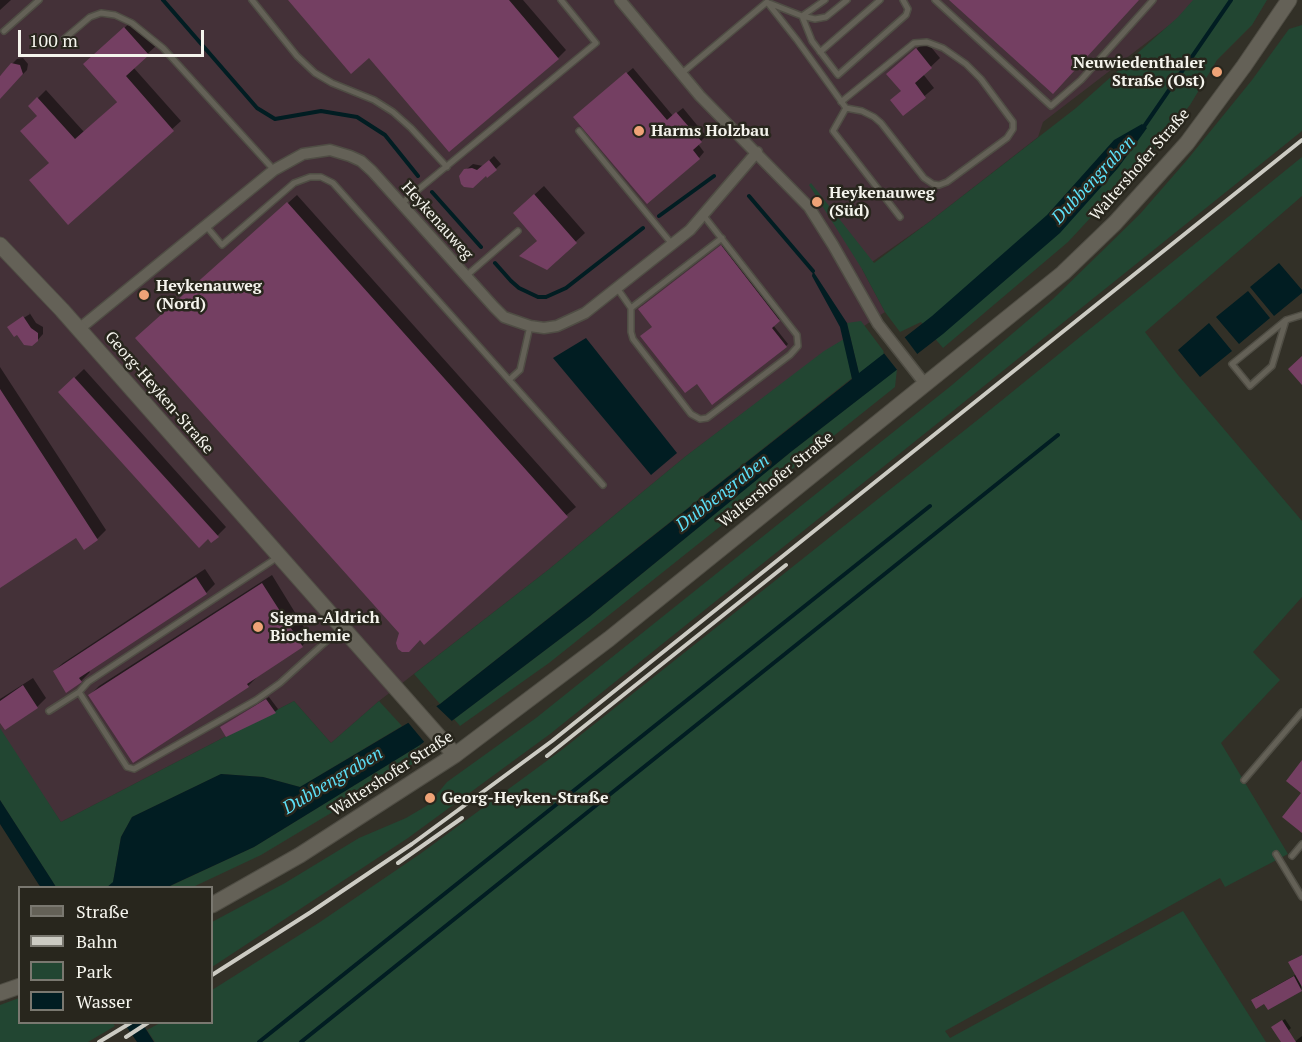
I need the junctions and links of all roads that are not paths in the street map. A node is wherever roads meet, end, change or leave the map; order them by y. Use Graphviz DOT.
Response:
graph roads {
  1 [pos="39,0"];
  2 [pos="252,0"];
  3 [pos="561,0"];
  4 [pos="620,0"];
  5 [pos="825,0"];
  6 [pos="847,0"];
  7 [pos="880,0"];
  8 [pos="903,0"];
  9 [pos="935,0"];
  10 [pos="1153,0"];
  11 [pos="1289,0"];
  12 [pos="767,1"];
  13 [pos="802,16"];
  14 [pos="4,31"];
  15 [pos="64,39"];
  16 [pos="820,52"];
  17 [pos="681,74"];
  18 [pos="842,102"];
  19 [pos="846,108"];
  20 [pos="579,131"];
  21 [pos="758,152"];
  22 [pos="447,166"];
  23 [pos="274,170"];
  24 [pos="402,204"];
  25 [pos="704,216"];
  26 [pos="900,217"];
  27 [pos="206,226"];
  28 [pos="518,231"];
  29 [pos="722,238"];
  30 [pos="672,244"];
  31 [pos="0,245"];
  32 [pos="466,276"];
  33 [pos="617,288"];
  34 [pos="632,308"];
  35 [pos="1302,315"];
  36 [pos="1286,320"];
  37 [pos="530,327"];
  38 [pos="79,329"];
  39 [pos="509,380"];
  40 [pos="925,384"];
  41 [pos="603,485"];
  42 [pos="280,556"];
  43 [pos="342,627"];
  44 [pos="78,692"];
  45 [pos="49,711"];
  46 [pos="1302,712"];
  47 [pos="455,755"];
  48 [pos="1244,780"];
  49 [pos="1302,844"];
  50 [pos="1276,854"];
  51 [pos="1292,856"];
  52 [pos="1302,897"];
  53 [pos="213,904"];
  54 [pos="18,987"];
  55 [pos="0,993"];
  1 -- 14 [label="lane"];
  2 -- 22 [label="lane"];
  3 -- 22 [label="lane"];
  4 -- 17 [label="street"];
  5 -- 13 [label="lane"];
  6 -- 13 [label="lane"];
  7 -- 16 [label="lane"];
  8 -- 16 [label="lane"];
  9 -- 10 [label="lane"];
  11 -- 40 [label="main road, Waltershofer Straße"];
  12 -- 13 [label="lane"];
  12 -- 17 [label="lane"];
  12 -- 18 [label="lane"];
  13 -- 16 [label="lane"];
  15 -- 23 [label="lane"];
  17 -- 21 [label="street"];
  18 -- 19 [label="lane"];
  18 -- 19 [label="lane"];
  19 -- 26 [label="lane"];
  20 -- 30 [label="lane"];
  21 -- 25 [label="street, Heykenauweg"];
  21 -- 40 [label="street"];
  22 -- 24 [label="lane"];
  23 -- 24 [label="street, Heykenauweg"];
  23 -- 27 [label="street, Heykenauweg"];
  24 -- 32 [label="street, Heykenauweg"];
  25 -- 29 [label="lane"];
  25 -- 30 [label="street, Heykenauweg"];
  27 -- 38 [label="street, Heykenauweg"];
  27 -- 39 [label="lane"];
  28 -- 32 [label="lane"];
  29 -- 34 [label="lane"];
  29 -- 34 [label="lane"];
  30 -- 33 [label="street, Heykenauweg"];
  31 -- 38 [label="main road, Georg-Heyken-Straße"];
  32 -- 37 [label="street, Heykenauweg"];
  33 -- 34 [label="lane"];
  33 -- 37 [label="street, Heykenauweg"];
  35 -- 36 [label="lane"];
  36 -- 36 [label="lane"];
  37 -- 39 [label="lane"];
  38 -- 42 [label="main road, Georg-Heyken-Straße"];
  39 -- 41 [label="lane"];
  40 -- 47 [label="main road, Waltershofer Straße"];
  42 -- 43 [label="main road, Georg-Heyken-Straße"];
  42 -- 44 [label="lane"];
  43 -- 44 [label="lane"];
  43 -- 47 [label="main road, Georg-Heyken-Straße"];
  44 -- 45 [label="lane"];
  46 -- 48 [label="lane"];
  47 -- 53 [label="main road, Waltershofer Straße"];
  49 -- 51 [label="lane"];
  50 -- 52 [label="lane"];
  54 -- 55 [label="main road"];
}
